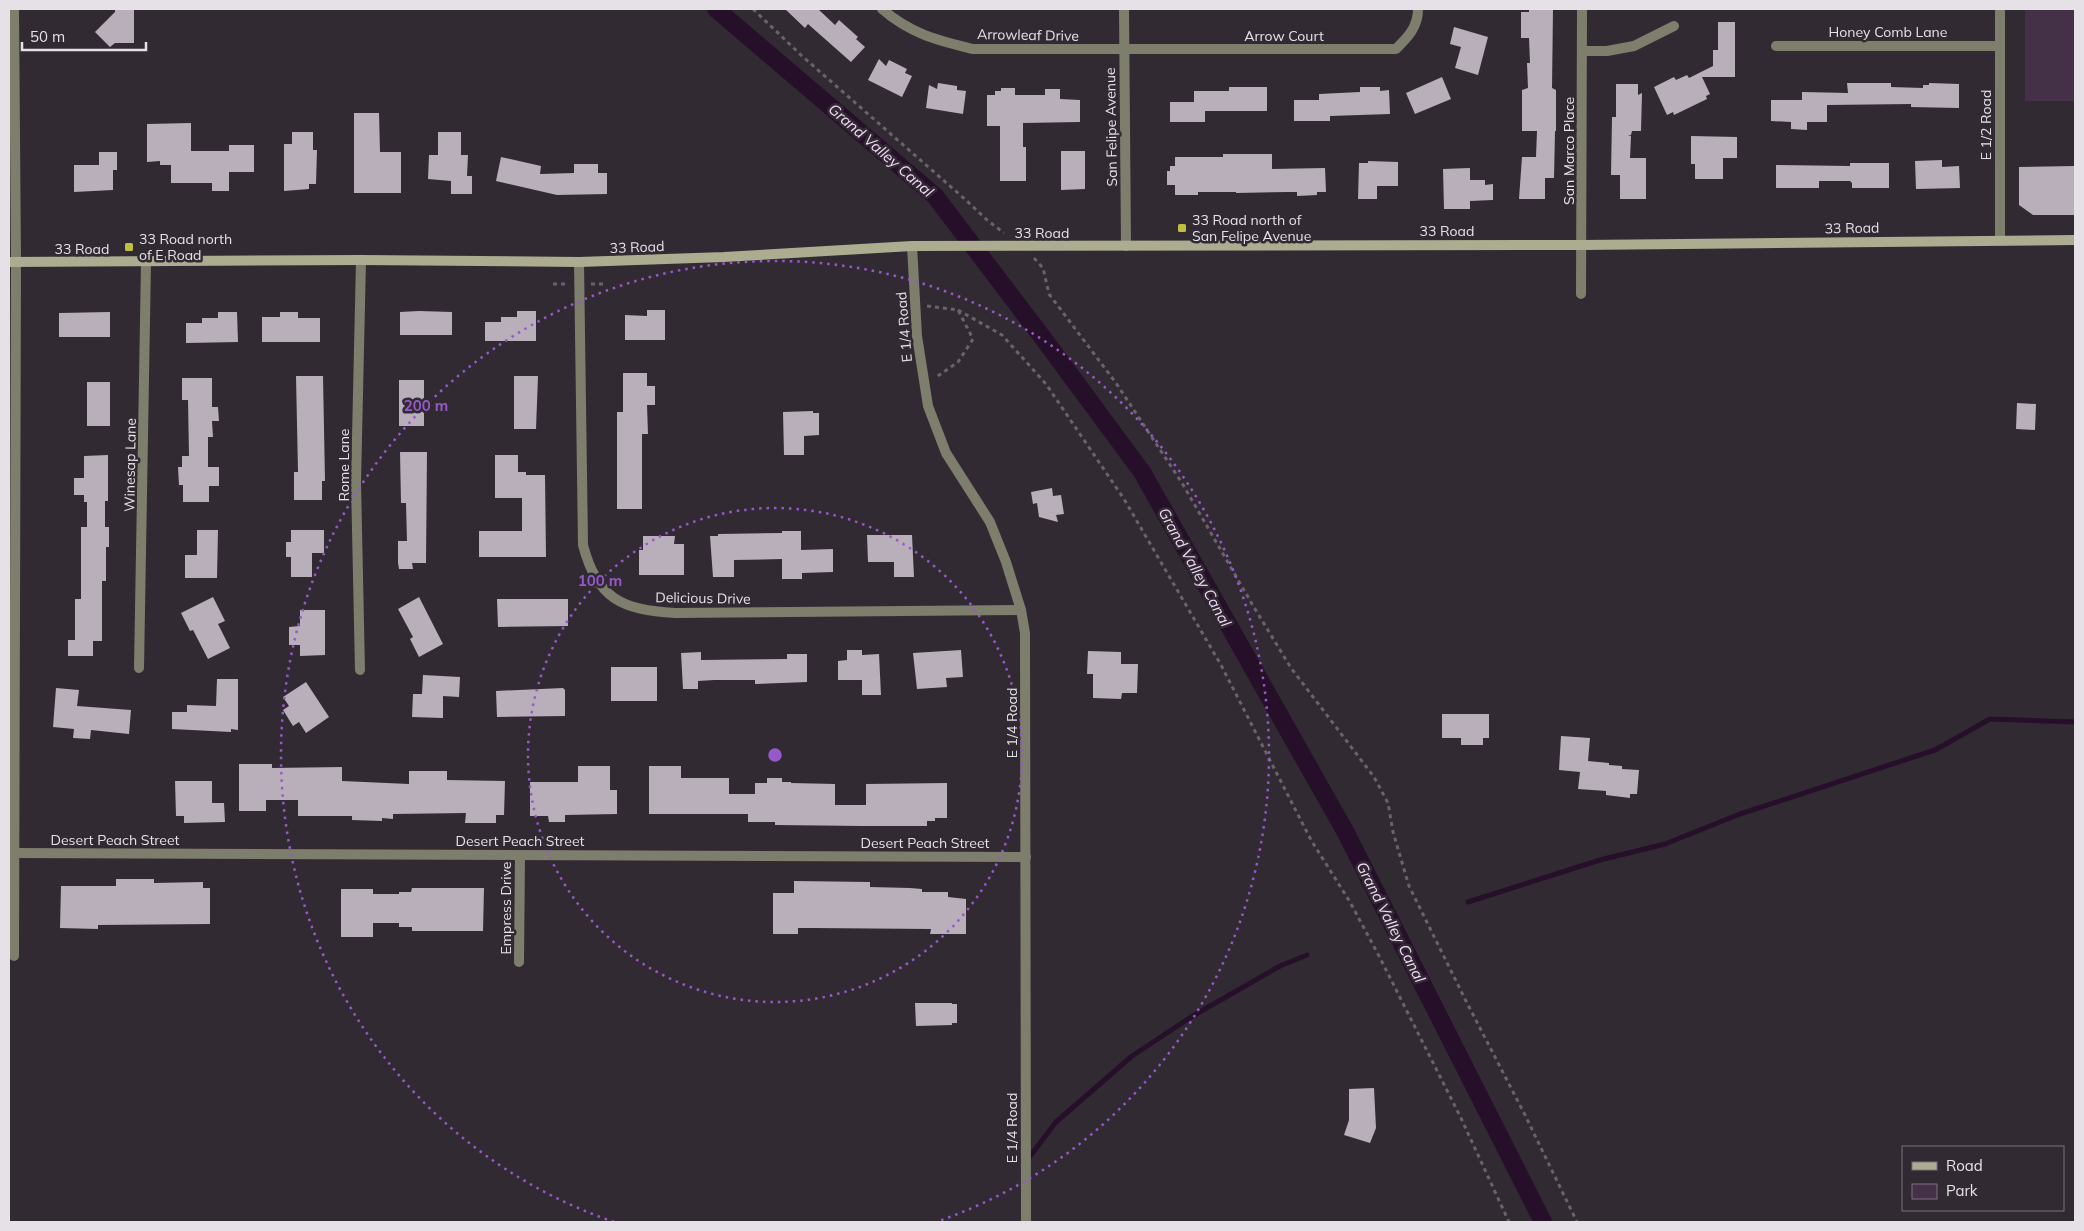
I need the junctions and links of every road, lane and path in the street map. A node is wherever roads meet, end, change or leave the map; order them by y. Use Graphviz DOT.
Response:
graph roads {
  1 [pos="14,9"];
  2 [pos="753,9"];
  3 [pos="882,9"];
  4 [pos="1124,9"];
  5 [pos="1418,9"];
  6 [pos="1582,9"];
  7 [pos="2000,9"];
  8 [pos="1674,26"];
  9 [pos="1776,46"];
  10 [pos="2000,46"];
  11 [pos="1124,49"];
  12 [pos="1583,51"];
  13 [pos="12,114"];
  14 [pos="2000,240"];
  15 [pos="2075,240"];
  16 [pos="1582,245"];
  17 [pos="912,246"];
  18 [pos="1126,246"];
  19 [pos="1023,247"];
  20 [pos="361,260"];
  21 [pos="12,262"];
  22 [pos="146,262"];
  23 [pos="579,262"];
  24 [pos="1581,294"];
  25 [pos="915,304"];
  26 [pos="958,310"];
  27 [pos="925,386"];
  28 [pos="12,606"];
  29 [pos="1021,610"];
  30 [pos="140,668"];
  31 [pos="360,670"];
  32 [pos="14,853"];
  33 [pos="520,855"];
  34 [pos="1026,857"];
  35 [pos="14,956"];
  36 [pos="519,962"];
  37 [pos="1026,1222"];
  38 [pos="1509,1222"];
  39 [pos="1577,1222"];
  1 -- 13 [label="street"];
  2 -- 19 [label="path"];
  3 -- 11 [label="street, Arrowleaf Drive"];
  4 -- 11 [label="street, San Felipe Avenue"];
  5 -- 11 [label="street, Arrow Court"];
  6 -- 12 [label="street, San Marco Place"];
  7 -- 10 [label="street, E 1/2 Road"];
  8 -- 12 [label="street"];
  9 -- 10 [label="street, Honey Comb Lane"];
  10 -- 14 [label="street, E 1/2 Road"];
  11 -- 18 [label="street, San Felipe Avenue"];
  12 -- 16 [label="street, San Marco Place"];
  13 -- 21 [label="street"];
  14 -- 15 [label="main road, 33 Road"];
  14 -- 16 [label="main road, 33 Road"];
  16 -- 18 [label="main road, 33 Road"];
  16 -- 24 [label="street, San Marco Place"];
  17 -- 19 [label="main road, 33 Road"];
  17 -- 23 [label="main road, 33 Road"];
  17 -- 25 [label="street, E 1/4 Road"];
  18 -- 19 [label="main road, 33 Road"];
  19 -- 39 [label="path"];
  20 -- 22 [label="main road, 33 Road"];
  20 -- 23 [label="main road, 33 Road"];
  20 -- 31 [label="street, Rome Lane"];
  21 -- 22 [label="main road, 33 Road"];
  21 -- 28 [label="street"];
  22 -- 30 [label="street, Winesap Lane"];
  23 -- 29 [label="street, Delicious Drive"];
  25 -- 26 [label="path"];
  25 -- 27 [label="street, E 1/4 Road"];
  26 -- 27 [label="path"];
  26 -- 38 [label="path"];
  27 -- 29 [label="street, E 1/4 Road"];
  28 -- 32 [label="street"];
  29 -- 34 [label="street, E 1/4 Road"];
  32 -- 33 [label="street, Desert Peach Street"];
  32 -- 35 [label="street"];
  33 -- 34 [label="street, Desert Peach Street"];
  33 -- 36 [label="street, Empress Drive"];
  34 -- 37 [label="street, E 1/4 Road"];
}
